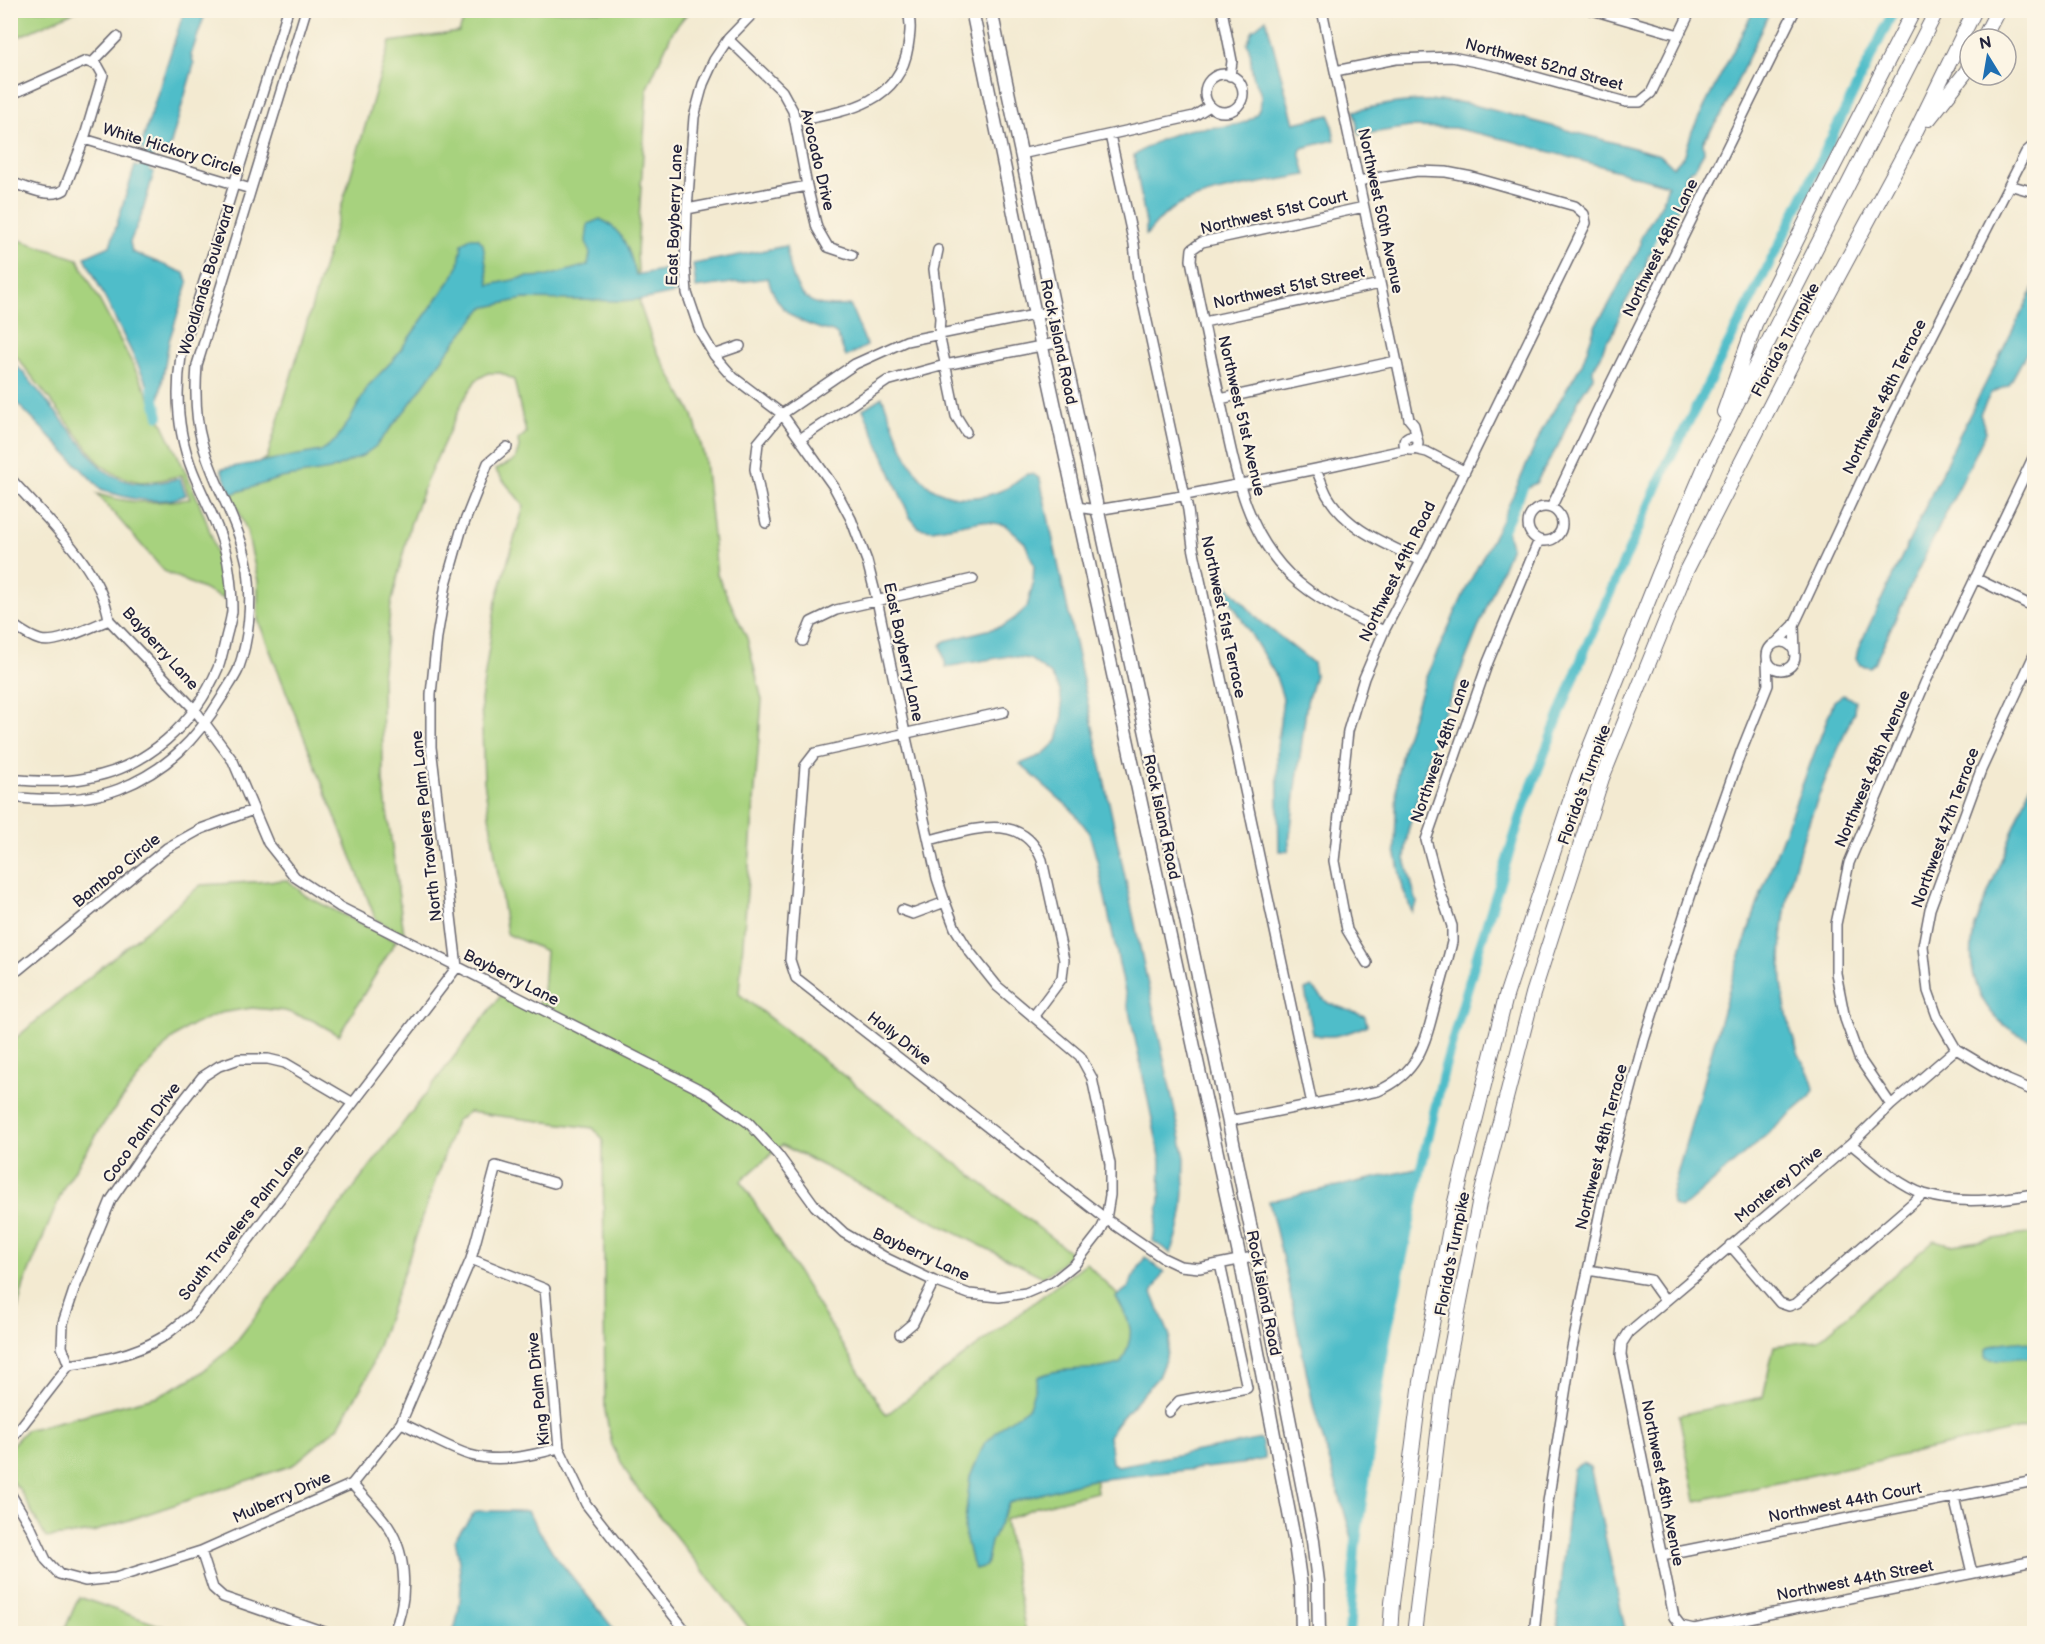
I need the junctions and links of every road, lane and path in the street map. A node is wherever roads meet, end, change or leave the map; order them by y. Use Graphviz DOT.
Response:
graph roads {
  1 [pos="288,10"];
  2 [pos="306,10"];
  3 [pos="756,10"];
  4 [pos="907,10"];
  5 [pos="972,10"];
  6 [pos="991,10"];
  7 [pos="1222,10"];
  8 [pos="1322,10"];
  9 [pos="1592,10"];
  10 [pos="1691,10"];
  11 [pos="1795,10"];
  12 [pos="1914,10"];
  13 [pos="1937,10"];
  14 [pos="1975,10"];
  15 [pos="1998,10"];
  16 [pos="1989,27"];
  17 [pos="1679,34"];
  18 [pos="117,37"];
  19 [pos="728,39"];
  20 [pos="92,63"];
  21 [pos="1335,71"];
  22 [pos="1230,76"];
  23 [pos="1958,82"];
  24 [pos="10,95"];
  25 [pos="1210,106"];
  26 [pos="795,121"];
  27 [pos="1110,135"];
  28 [pos="84,139"];
  29 [pos="1912,139"];
  30 [pos="2034,145"];
  31 [pos="1021,154"];
  32 [pos="1358,181"];
  33 [pos="10,182"];
  34 [pos="233,185"];
  35 [pos="2009,185"];
  36 [pos="807,186"];
  37 [pos="251,189"];
  38 [pos="2034,192"];
  39 [pos="1364,207"];
  40 [pos="687,209"];
  41 [pos="1584,214"];
  42 [pos="1192,249"];
  43 [pos="938,250"];
  44 [pos="852,255"];
  45 [pos="1380,284"];
  46 [pos="1054,311"];
  47 [pos="1035,315"];
  48 [pos="1204,322"];
  49 [pos="939,334"];
  50 [pos="1061,342"];
  51 [pos="740,346"];
  52 [pos="1042,346"];
  53 [pos="714,355"];
  54 [pos="1396,361"];
  55 [pos="945,365"];
  56 [pos="1220,399"];
  57 [pos="782,414"];
  58 [pos="966,432"];
  59 [pos="800,439"];
  60 [pos="1411,443"];
  61 [pos="507,447"];
  62 [pos="2034,456"];
  63 [pos="1707,462"];
  64 [pos="1316,470"];
  65 [pos="1464,471"];
  66 [pos="10,478"];
  67 [pos="1239,485"];
  68 [pos="1184,495"];
  69 [pos="1553,504"];
  70 [pos="1077,507"];
  71 [pos="1097,510"];
  72 [pos="766,523"];
  73 [pos="1539,540"];
  74 [pos="1421,561"];
  75 [pos="1975,578"];
  76 [pos="973,579"];
  77 [pos="877,600"];
  78 [pos="2034,607"];
  79 [pos="109,620"];
  80 [pos="10,623"];
  81 [pos="1794,625"];
  82 [pos="1384,631"];
  83 [pos="803,641"];
  84 [pos="1776,643"];
  85 [pos="1795,653"];
  86 [pos="2034,655"];
  87 [pos="1767,662"];
  88 [pos="1787,669"];
  89 [pos="1768,685"];
  90 [pos="195,710"];
  91 [pos="1004,712"];
  92 [pos="206,724"];
  93 [pos="904,733"];
  94 [pos="10,779"];
  95 [pos="10,797"];
  96 [pos="253,810"];
  97 [pos="929,840"];
  98 [pos="945,902"];
  99 [pos="902,910"];
  100 [pos="1367,963"];
  101 [pos="457,967"];
  102 [pos="10,973"];
  103 [pos="1033,1017"];
  104 [pos="1956,1048"];
  105 [pos="2034,1091"];
  106 [pos="353,1103"];
  107 [pos="1312,1104"];
  108 [pos="1891,1105"];
  109 [pos="1229,1121"];
  110 [pos="1851,1144"];
  111 [pos="554,1183"];
  112 [pos="1923,1194"];
  113 [pos="2034,1194"];
  114 [pos="1107,1219"];
  115 [pos="1731,1245"];
  116 [pos="1258,1256"];
  117 [pos="471,1259"];
  118 [pos="1240,1259"];
  119 [pos="1220,1264"];
  120 [pos="1588,1270"];
  121 [pos="934,1281"];
  122 [pos="1665,1301"];
  123 [pos="900,1334"];
  124 [pos="1622,1343"];
  125 [pos="69,1365"];
  126 [pos="1169,1412"];
  127 [pos="401,1423"];
  128 [pos="10,1441"];
  129 [pos="558,1448"];
  130 [pos="2034,1481"];
  131 [pos="352,1484"];
  132 [pos="10,1493"];
  133 [pos="1954,1497"];
  134 [pos="201,1551"];
  135 [pos="1662,1555"];
  136 [pos="2034,1561"];
  137 [pos="1972,1573"];
  138 [pos="1319,1602"];
  139 [pos="1302,1603"];
  140 [pos="1681,1626"];
  141 [pos="330,1634"];
  142 [pos="393,1634"];
  143 [pos="688,1634"];
  144 [pos="1302,1634"];
  145 [pos="1319,1634"];
  146 [pos="1390,1634"];
  147 [pos="1414,1634"];
  148 [pos="1534,1634"];
  1 -- 34 [label="street, Woodlands Boulevard"];
  2 -- 37 [label="street, Woodlands Boulevard"];
  3 -- 19 [label="street, East Bayberry Lane"];
  4 -- 26 [label="street"];
  5 -- 47 [label="main road, Rock Island Road"];
  6 -- 31 [label="main road, Rock Island Road"];
  7 -- 22 [label="street"];
  8 -- 21 [label="street, Northwest 50th Avenue"];
  9 -- 17 [label="street"];
  10 -- 17 [label="street"];
  11 -- 69 [label="street, Northwest 48th Lane"];
  12 -- 63 [label="highway"];
  13 -- 63 [label="highway, Florida's Turnpike"];
  14 -- 29 [label="highway, Florida's Turnpike"];
  15 -- 16 [label="highway"];
  17 -- 21 [label="street, Northwest 52nd Street"];
  18 -- 20 [label="street"];
  19 -- 26 [label="street, Avocado Drive"];
  19 -- 40 [label="street, East Bayberry Lane"];
  20 -- 24 [label="street"];
  20 -- 28 [label="street, White Hickory Circle"];
  21 -- 32 [label="street, Northwest 50th Avenue"];
  22 -- 25 [label="street"];
  22 -- 25 [label="street"];
  23 -- 29 [label="highway"];
  25 -- 27 [label="street"];
  26 -- 36 [label="street, Avocado Drive"];
  27 -- 31 [label="street"];
  27 -- 68 [label="street, Northwest 51st Terrace"];
  28 -- 33 [label="street, White Hickory Circle"];
  28 -- 34 [label="street, White Hickory Circle"];
  29 -- 147 [label="highway, Florida's Turnpike"];
  30 -- 35 [label="street, Northwest 48th Terrace"];
  31 -- 46 [label="main road, Rock Island Road"];
  32 -- 39 [label="street, Northwest 50th Avenue"];
  32 -- 41 [label="street, Northwest 51st Court"];
  34 -- 37 [label="street, White Hickory Circle"];
  34 -- 90 [label="street, Woodlands Boulevard"];
  35 -- 38 [label="street"];
  35 -- 81 [label="street, Northwest 48th Terrace"];
  36 -- 40 [label="street"];
  36 -- 44 [label="street, Avocado Drive"];
  37 -- 92 [label="street, Woodlands Boulevard"];
  39 -- 42 [label="street, Northwest 51st Court"];
  39 -- 45 [label="street, Northwest 50th Avenue"];
  40 -- 53 [label="street, East Bayberry Lane"];
  41 -- 65 [label="street, Northwest 49th Road"];
  42 -- 48 [label="street, Northwest 51st Avenue"];
  43 -- 49 [label="street"];
  45 -- 48 [label="street, Northwest 51st Street"];
  45 -- 54 [label="street, Northwest 50th Avenue"];
  46 -- 47 [label="street"];
  46 -- 50 [label="main road, Rock Island Road"];
  47 -- 49 [label="street"];
  47 -- 52 [label="main road, Rock Island Road"];
  48 -- 56 [label="street, Northwest 51st Avenue"];
  49 -- 55 [label="street"];
  49 -- 57 [label="street"];
  50 -- 52 [label="street"];
  50 -- 71 [label="main road, Rock Island Road"];
  51 -- 53 [label="street"];
  52 -- 55 [label="street"];
  52 -- 70 [label="main road, Rock Island Road"];
  53 -- 57 [label="street, East Bayberry Lane"];
  54 -- 56 [label="street"];
  54 -- 60 [label="street, Northwest 50th Avenue"];
  55 -- 58 [label="street"];
  55 -- 59 [label="street"];
  56 -- 67 [label="street, Northwest 51st Avenue"];
  57 -- 59 [label="street, East Bayberry Lane"];
  57 -- 72 [label="street"];
  59 -- 77 [label="street, East Bayberry Lane"];
  60 -- 64 [label="street"];
  60 -- 65 [label="street"];
  61 -- 101 [label="street, North Travelers Palm Lane"];
  62 -- 75 [label="street, Northwest 48th Avenue"];
  63 -- 146 [label="highway, Florida's Turnpike"];
  64 -- 67 [label="street"];
  64 -- 74 [label="street"];
  65 -- 74 [label="street, Northwest 49th Road"];
  66 -- 79 [label="street, Bayberry Lane"];
  67 -- 68 [label="street"];
  67 -- 82 [label="street, Northwest 51st Avenue"];
  68 -- 71 [label="street"];
  68 -- 107 [label="street, Northwest 51st Terrace"];
  69 -- 73 [label="street"];
  69 -- 73 [label="street"];
  70 -- 71 [label="street"];
  70 -- 118 [label="main road, Rock Island Road"];
  71 -- 109 [label="main road, Rock Island Road"];
  73 -- 107 [label="street, Northwest 48th Lane"];
  74 -- 82 [label="street, Northwest 49th Road"];
  75 -- 78 [label="street"];
  75 -- 108 [label="street, Northwest 48th Avenue"];
  76 -- 77 [label="street"];
  77 -- 83 [label="street"];
  77 -- 93 [label="street, East Bayberry Lane"];
  79 -- 80 [label="street"];
  79 -- 90 [label="street, Bayberry Lane"];
  81 -- 84 [label="street, Northwest 48th Terrace"];
  81 -- 85 [label="street, Northwest 48th Terrace"];
  82 -- 100 [label="street, Northwest 49th Road"];
  84 -- 85 [label="street"];
  84 -- 87 [label="street, Northwest 48th Terrace"];
  85 -- 88 [label="street, Northwest 48th Terrace"];
  86 -- 104 [label="street, Northwest 47th Terrace"];
  87 -- 88 [label="street"];
  87 -- 89 [label="street, Northwest 48th Terrace"];
  88 -- 89 [label="street, Northwest 48th Terrace"];
  89 -- 120 [label="street, Northwest 48th Terrace"];
  90 -- 92 [label="street, Bayberry Lane"];
  90 -- 94 [label="street, Woodlands Boulevard"];
  91 -- 93 [label="street, Holly Drive"];
  92 -- 95 [label="street, Woodlands Boulevard"];
  92 -- 96 [label="street, Bayberry Lane"];
  93 -- 97 [label="street, East Bayberry Lane"];
  93 -- 114 [label="street, Holly Drive"];
  96 -- 101 [label="street, Bayberry Lane"];
  96 -- 102 [label="street, Bamboo Circle"];
  97 -- 98 [label="street, East Bayberry Lane"];
  97 -- 103 [label="street"];
  98 -- 99 [label="street"];
  98 -- 103 [label="street, East Bayberry Lane"];
  101 -- 106 [label="street, South Travelers Palm Lane"];
  101 -- 121 [label="street, Bayberry Lane"];
  103 -- 114 [label="street, East Bayberry Lane"];
  104 -- 105 [label="street"];
  104 -- 108 [label="street, Monterey Drive"];
  106 -- 125 [label="street, South Travelers Palm Lane"];
  106 -- 125 [label="street, Coco Palm Drive"];
  107 -- 109 [label="street, Northwest 48th Lane"];
  108 -- 110 [label="street, Monterey Drive"];
  109 -- 116 [label="main road, Rock Island Road"];
  110 -- 112 [label="street"];
  110 -- 115 [label="street, Monterey Drive"];
  111 -- 117 [label="street, Mulberry Drive"];
  112 -- 113 [label="street"];
  112 -- 115 [label="street"];
  114 -- 119 [label="street, Holly Drive"];
  114 -- 121 [label="street, Bayberry Lane"];
  115 -- 122 [label="street, Monterey Drive"];
  116 -- 118 [label="street, Holly Drive"];
  116 -- 138 [label="main road, Rock Island Road"];
  117 -- 127 [label="street, Mulberry Drive"];
  117 -- 129 [label="street, King Palm Drive"];
  118 -- 119 [label="street, Holly Drive"];
  118 -- 139 [label="main road, Rock Island Road"];
  119 -- 126 [label="street"];
  120 -- 122 [label="street"];
  120 -- 148 [label="street, Northwest 48th Terrace"];
  121 -- 123 [label="street"];
  122 -- 124 [label="street, Monterey Drive"];
  124 -- 135 [label="street, Northwest 48th Avenue"];
  125 -- 128 [label="street"];
  127 -- 129 [label="street"];
  127 -- 131 [label="street, Mulberry Drive"];
  129 -- 143 [label="street, King Palm Drive"];
  130 -- 133 [label="street, Northwest 44th Court"];
  131 -- 134 [label="street, Mulberry Drive"];
  131 -- 142 [label="street"];
  132 -- 134 [label="street, Mulberry Drive"];
  133 -- 135 [label="street, Northwest 44th Court"];
  133 -- 137 [label="street"];
  134 -- 141 [label="street"];
  135 -- 140 [label="street, Northwest 48th Avenue"];
  136 -- 137 [label="street, Northwest 44th Street"];
  137 -- 140 [label="street, Northwest 44th Street"];
  138 -- 139 [label="main road"];
  138 -- 145 [label="main road, Rock Island Road"];
  139 -- 144 [label="main road, Rock Island Road"];
}
